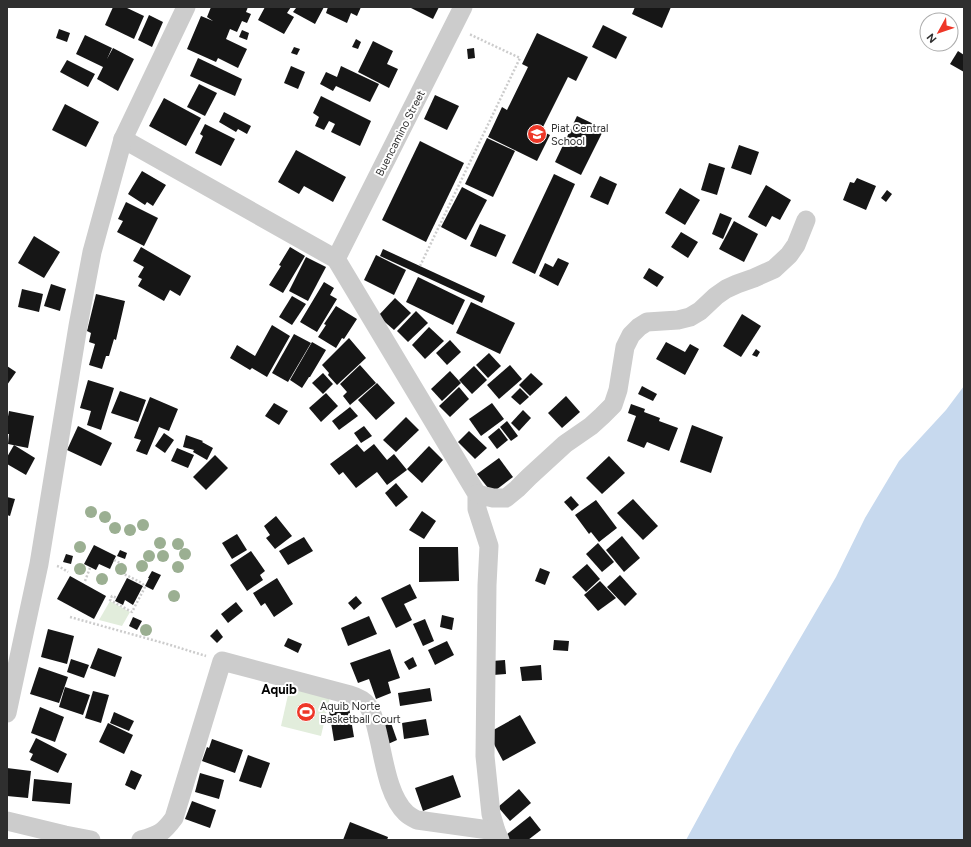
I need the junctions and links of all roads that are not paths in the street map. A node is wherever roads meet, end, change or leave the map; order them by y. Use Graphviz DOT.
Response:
graph roads {
  1 [pos="186,7"];
  2 [pos="463,7"];
  3 [pos="123,139"];
  4 [pos="806,220"];
  5 [pos="336,260"];
  6 [pos="477,494"];
  7 [pos="7,713"];
  8 [pos="7,821"];
  9 [pos="498,835"];
  10 [pos="91,840"];
  11 [pos="141,840"];
  1 -- 3 [label="street"];
  2 -- 5 [label="street, Buencamino Street"];
  3 -- 5 [label="street"];
  3 -- 7 [label="street"];
  4 -- 6 [label="street"];
  5 -- 6 [label="street"];
  6 -- 9 [label="street"];
  8 -- 10 [label="street"];
  9 -- 11 [label="street"];
}
